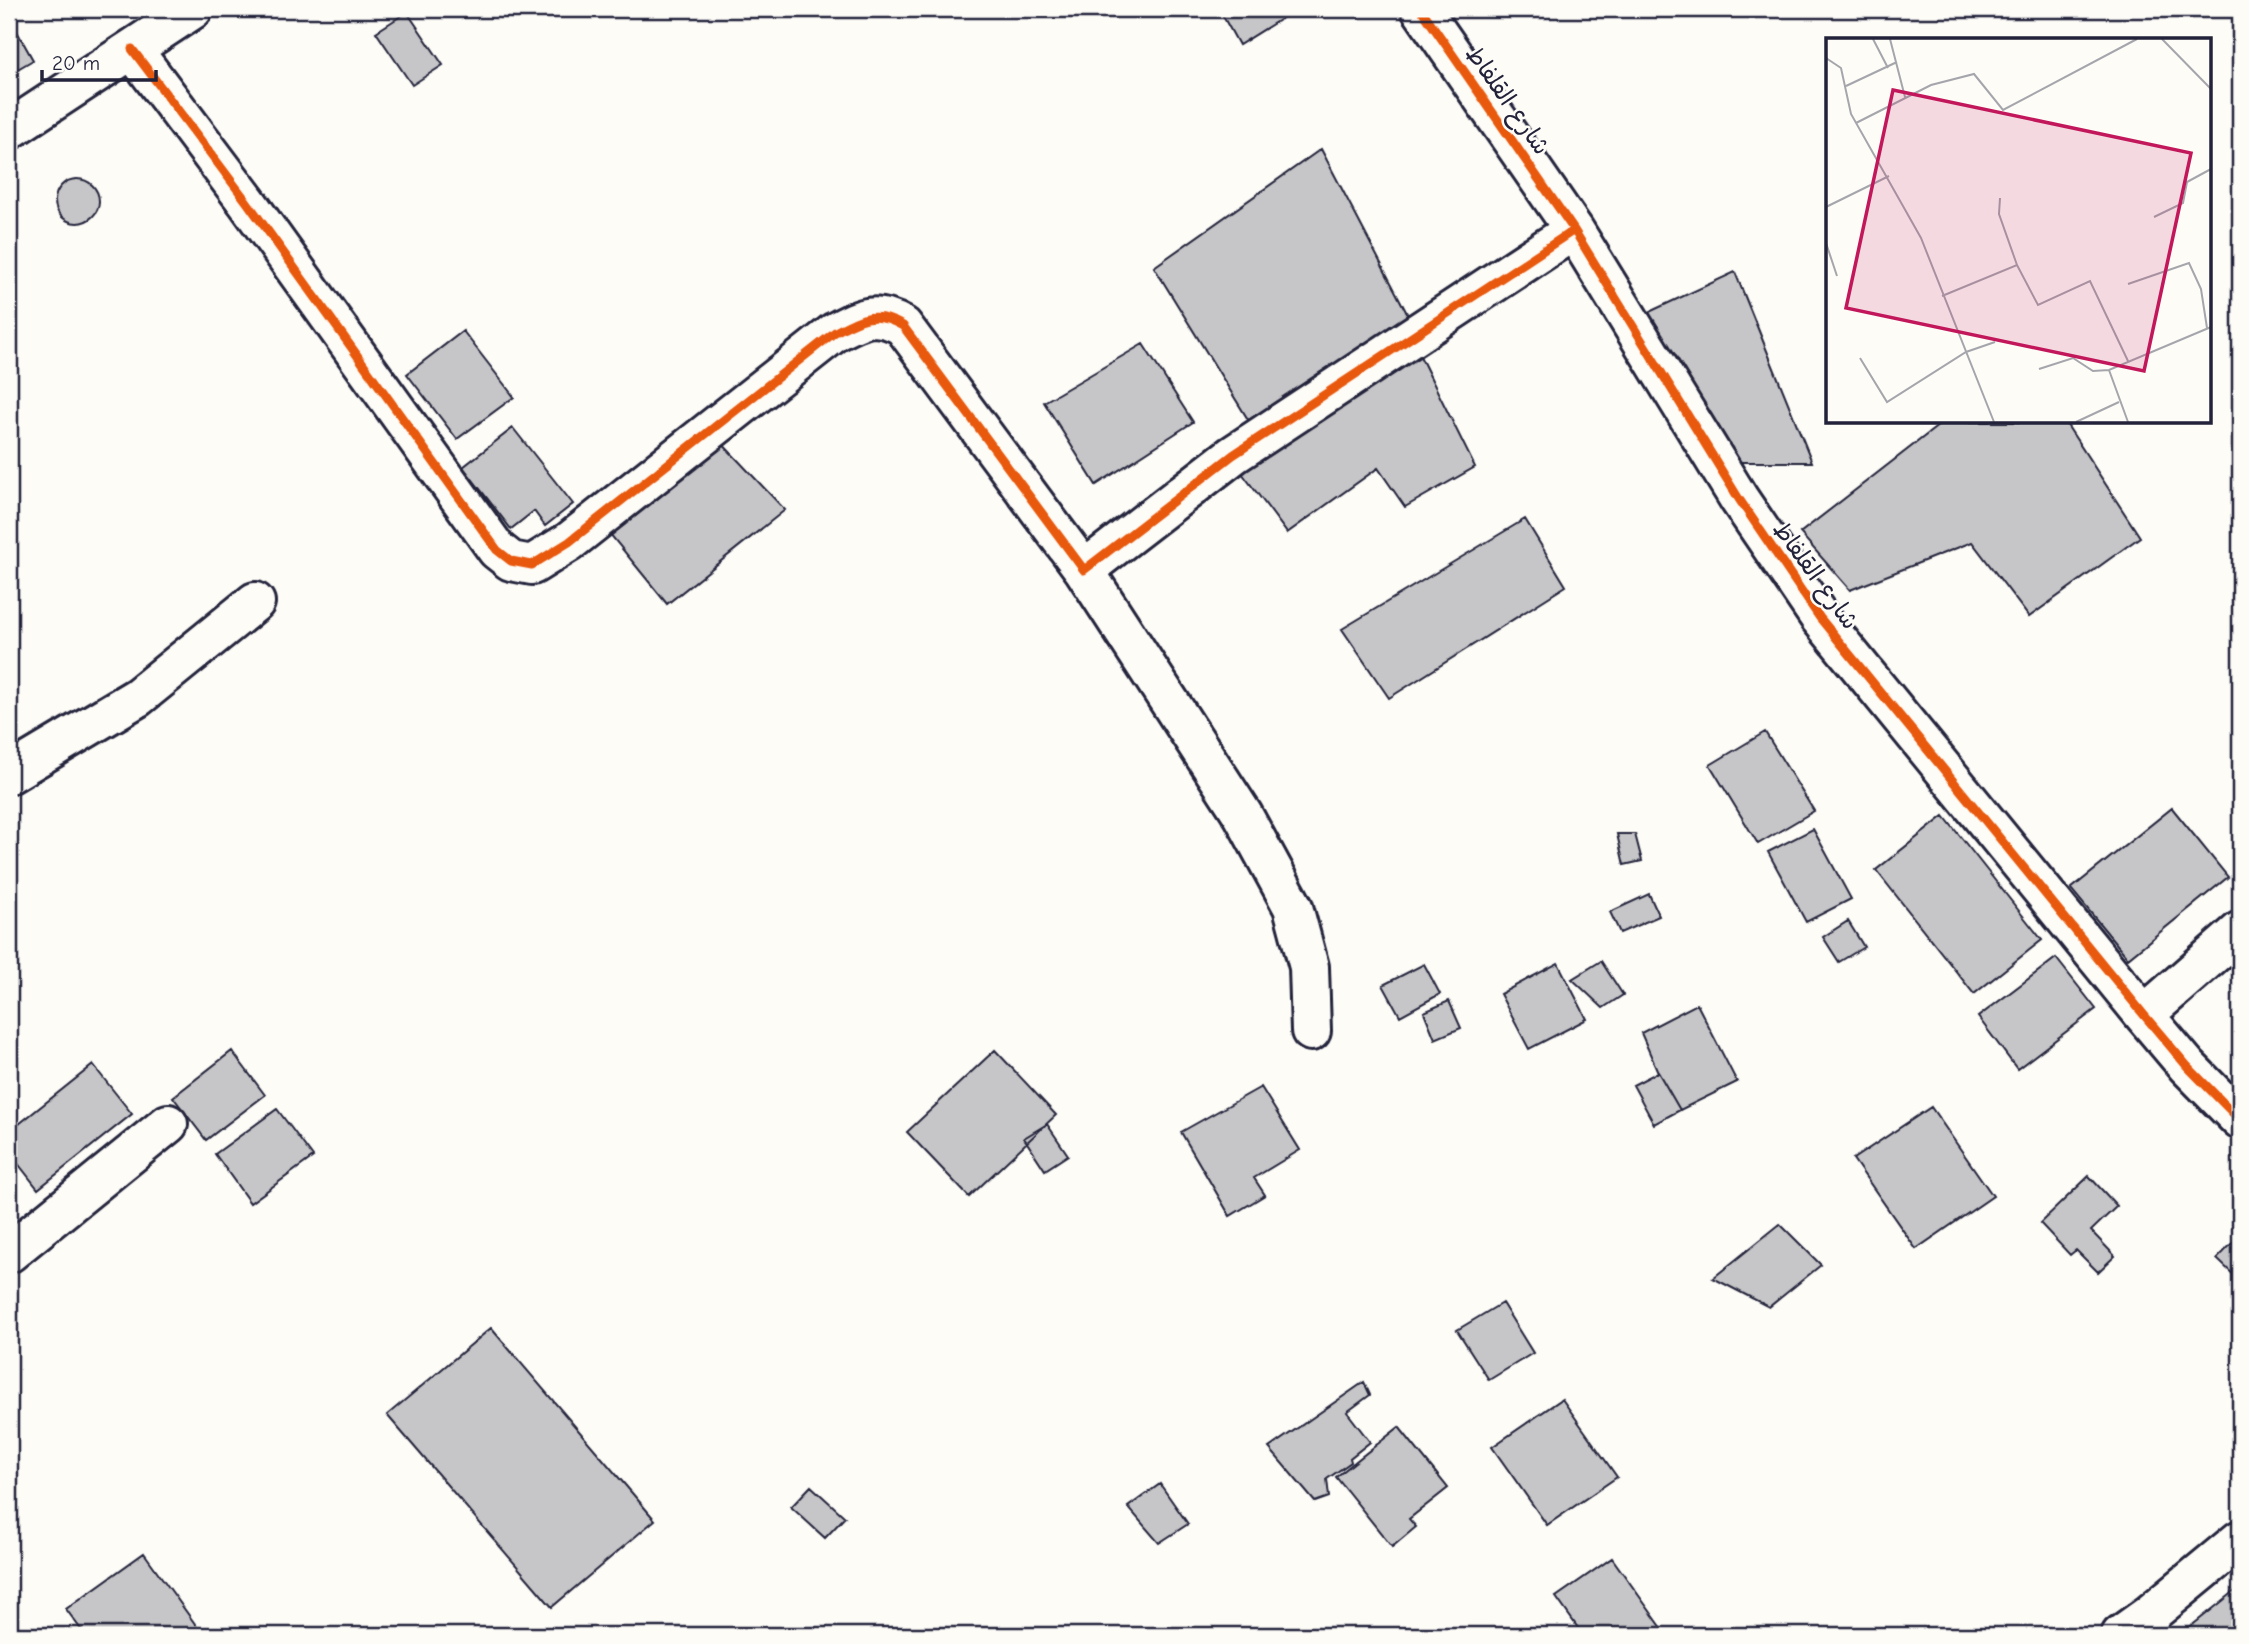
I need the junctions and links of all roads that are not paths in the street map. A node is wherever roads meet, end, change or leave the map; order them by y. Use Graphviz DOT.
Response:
graph roads {
  1 [pos="193,9"];
  2 [pos="1421,9"];
  3 [pos="132,49"];
  4 [pos="9,130"];
  5 [pos="1574,230"];
  6 [pos="1084,570"];
  7 [pos="255,602"];
  8 [pos="9,774"];
  9 [pos="2240,931"];
  10 [pos="2144,1015"];
  11 [pos="1311,1031"];
  12 [pos="2240,1120"];
  13 [pos="168,1124"];
  14 [pos="9,1252"];
  15 [pos="2240,1540"];
  16 [pos="2142,1629"];
  1 -- 3 [label="street"];
  2 -- 5 [label="street, شارع القلفاط"];
  3 -- 4 [label="street"];
  3 -- 6 [label="street"];
  5 -- 6 [label="street"];
  5 -- 10 [label="street, شارع القلفاط"];
  6 -- 11 [label="street"];
  7 -- 8 [label="street"];
  9 -- 10 [label="street"];
  10 -- 12 [label="street, شارع القلفاط"];
  13 -- 14 [label="street"];
  15 -- 16 [label="street"];
}
